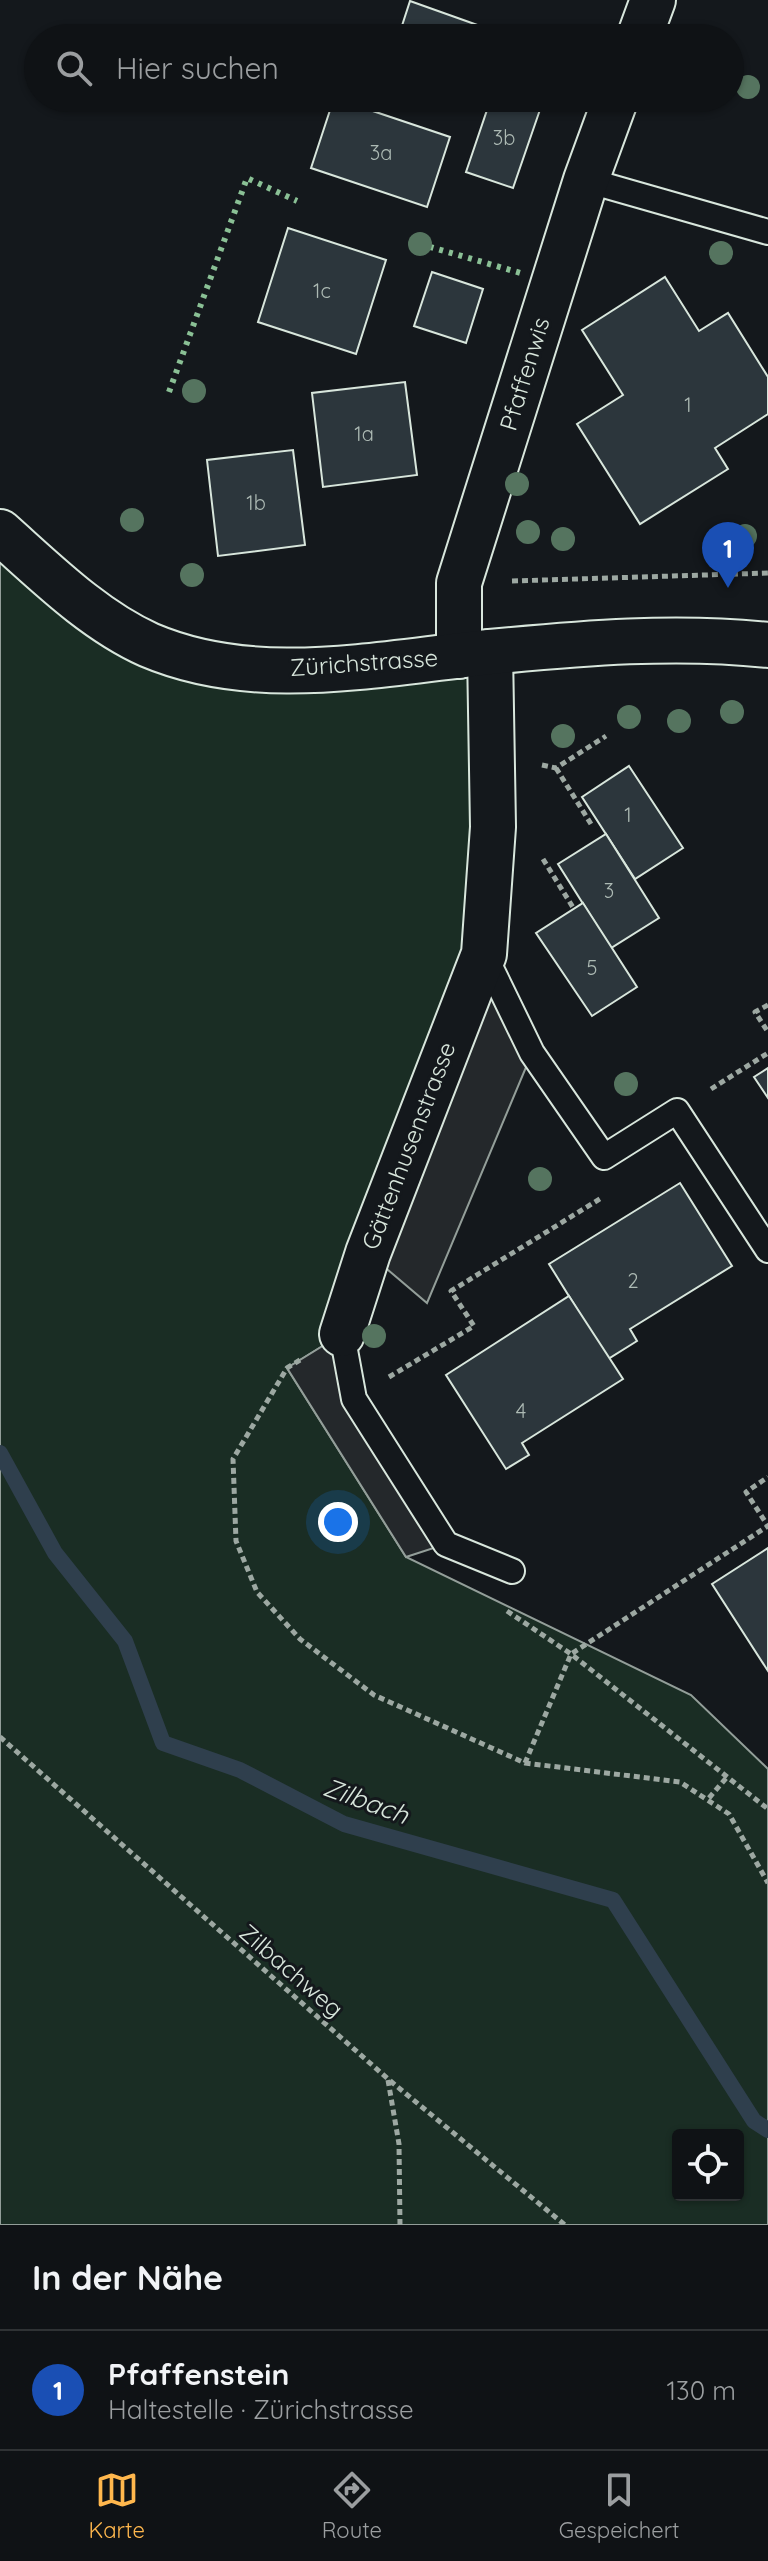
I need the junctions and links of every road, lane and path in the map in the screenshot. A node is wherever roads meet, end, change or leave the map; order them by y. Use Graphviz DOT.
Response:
graph roads {
  1 [pos="653,0"];
  2 [pos="644,24"];
  3 [pos="611,112"];
  4 [pos="586,180"];
  5 [pos="768,232"];
  6 [pos="0,532"];
  7 [pos="768,573"];
  8 [pos="459,583"];
  9 [pos="768,645"];
  10 [pos="474,654"];
  11 [pos="606,736"];
  12 [pos="491,751"];
  13 [pos="556,768"];
  14 [pos="591,824"];
  15 [pos="484,954"];
  16 [pos="768,1005"];
  17 [pos="768,1032"];
  18 [pos="768,1053"];
  19 [pos="677,1111"];
  20 [pos="604,1157"];
  21 [pos="768,1250"];
  22 [pos="342,1334"];
  23 [pos="354,1399"];
  24 [pos="768,1477"];
  25 [pos="512,1571"];
  26 [pos="497,1604"];
  27 [pos="571,1654"];
  28 [pos="0,1737"];
  29 [pos="525,1763"];
  30 [pos="727,1777"];
  31 [pos="709,1798"];
  32 [pos="768,1809"];
  33 [pos="768,1883"];
  34 [pos="388,2079"];
  35 [pos="400,2225"];
  36 [pos="565,2225"];
  1 -- 2 [label="street"];
  3 -- 4 [label="street, Pfaffenwis"];
  4 -- 5 [label="lane"];
  4 -- 8 [label="street, Pfaffenwis"];
  6 -- 10 [label="street, Zürichstrasse"];
  7 -- 8 [label="path"];
  8 -- 10 [label="street, Pfaffenwis"];
  9 -- 10 [label="street, Zürichstrasse"];
  10 -- 12 [label="street, Gättenhusenstrasse"];
  11 -- 13 [label="path"];
  12 -- 13 [label="path"];
  12 -- 15 [label="street, Gättenhusenstrasse"];
  13 -- 14 [label="path"];
  15 -- 20 [label="lane"];
  15 -- 22 [label="street, Gättenhusenstrasse"];
  16 -- 17 [label="path"];
  18 -- 19 [label="path"];
  19 -- 20 [label="lane"];
  19 -- 21 [label="lane"];
  20 -- 23 [label="path"];
  22 -- 23 [label="lane, Gättenhusenstrasse"];
  22 -- 29 [label="path"];
  23 -- 25 [label="lane, Gättenhusenstrasse"];
  24 -- 27 [label="path"];
  26 -- 27 [label="path"];
  27 -- 29 [label="path"];
  27 -- 30 [label="path"];
  28 -- 34 [label="path, Zilbachweg"];
  29 -- 31 [label="path"];
  30 -- 31 [label="path"];
  30 -- 32 [label="path"];
  31 -- 33 [label="path"];
  34 -- 35 [label="path"];
  34 -- 36 [label="path, Zilbachweg"];
}
